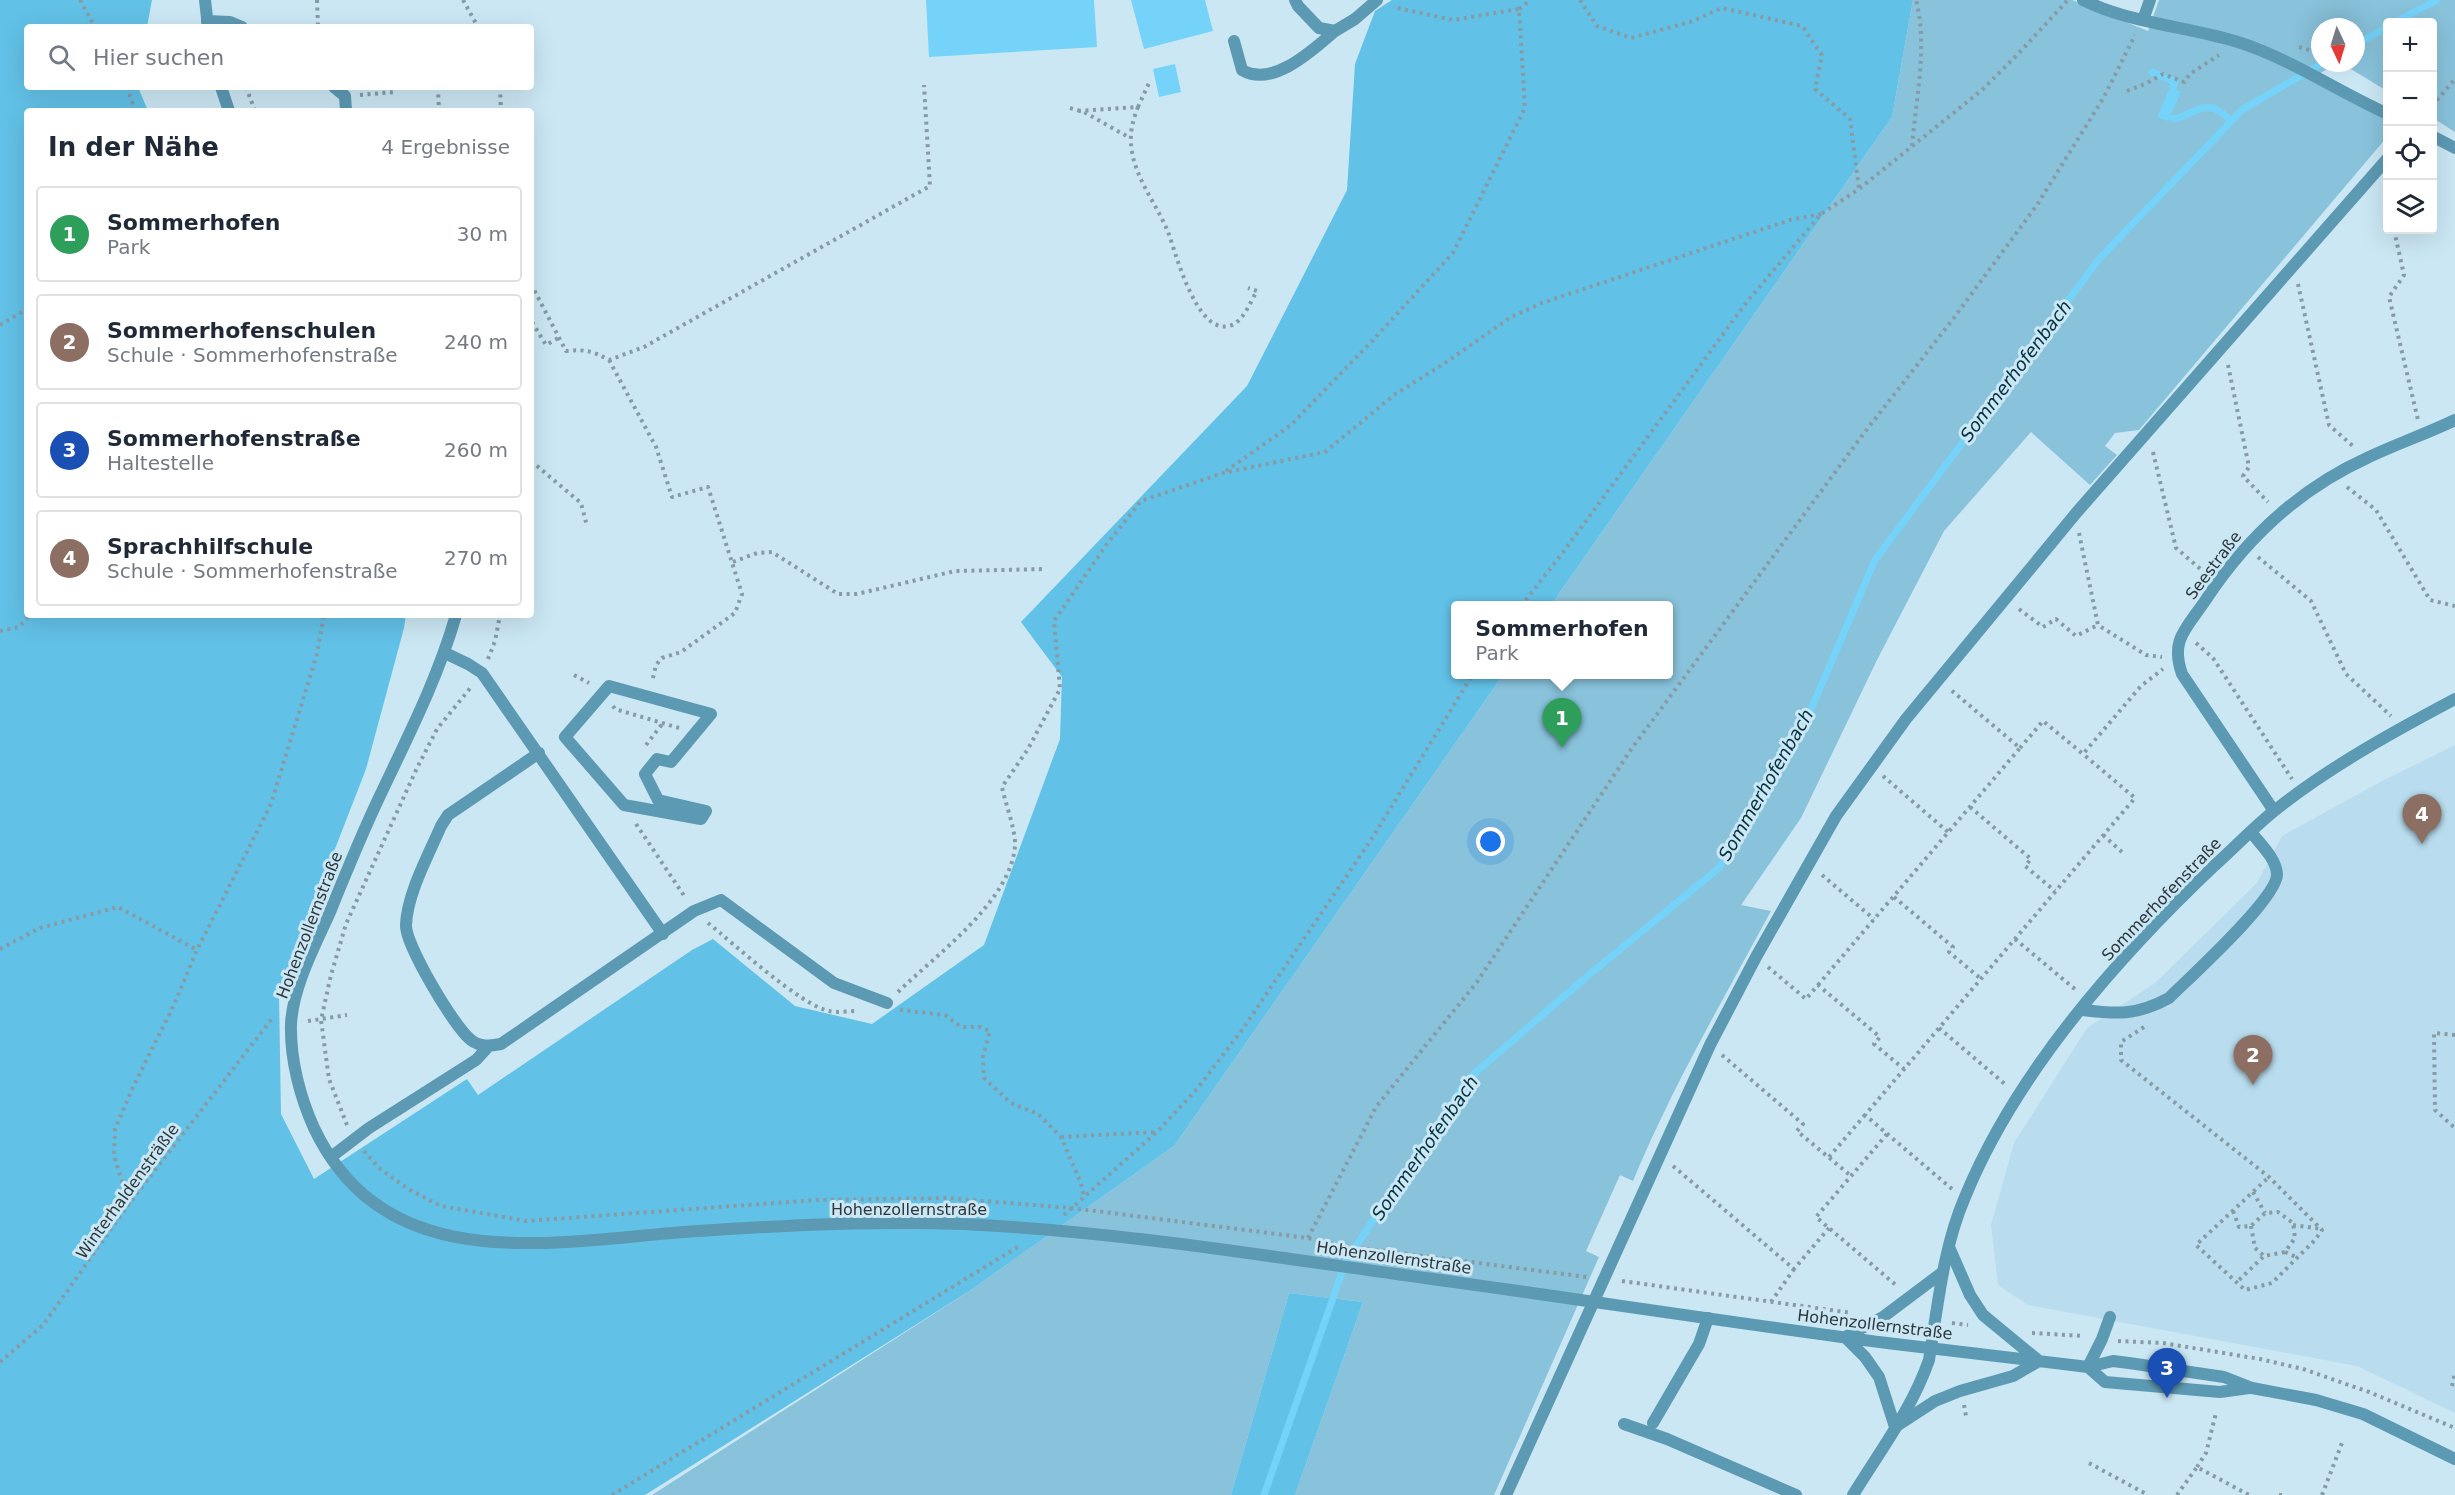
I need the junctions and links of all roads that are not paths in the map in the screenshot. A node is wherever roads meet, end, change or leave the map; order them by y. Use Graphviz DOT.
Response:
graph roads {
  1 [pos="204,0"];
  2 [pos="1295,0"];
  3 [pos="1377,0"];
  4 [pos="2083,0"];
  5 [pos="2150,0"];
  6 [pos="2143,20"];
  7 [pos="207,24"];
  8 [pos="235,24"];
  9 [pos="1335,31"];
  10 [pos="1234,41"];
  11 [pos="222,90"];
  12 [pos="338,90"];
  13 [pos="228,108"];
  14 [pos="346,108"];
  15 [pos="2383,112"];
  16 [pos="2437,138"];
  17 [pos="2455,148"];
  18 [pos="2383,164"];
  19 [pos="2455,420"];
  20 [pos="455,618"];
  21 [pos="445,653"];
  22 [pos="649,697"];
  23 [pos="2455,699"];
  24 [pos="539,753"];
  25 [pos="2274,811"];
  26 [pos="2250,832"];
  27 [pos="663,934"];
  28 [pos="887,1003"];
  29 [pos="2085,1005"];
  30 [pos="488,1047"];
  31 [pos="331,1157"];
  32 [pos="1949,1247"];
  33 [pos="1943,1272"];
  34 [pos="1595,1301"];
  35 [pos="2110,1317"];
  36 [pos="1708,1318"];
  37 [pos="1845,1337"];
  38 [pos="1931,1348"];
  39 [pos="2039,1361"];
  40 [pos="2088,1367"];
  41 [pos="2252,1388"];
  42 [pos="1653,1423"];
  43 [pos="1624,1424"];
  44 [pos="1895,1427"];
  45 [pos="2455,1459"];
  46 [pos="1506,1495"];
  47 [pos="1796,1495"];
  48 [pos="1853,1495"];
  1 -- 7 [label="street"];
  2 -- 9 [label="street"];
  3 -- 9 [label="street"];
  4 -- 6 [label="street"];
  5 -- 6 [label="street"];
  6 -- 15 [label="street"];
  7 -- 8 [label="street"];
  9 -- 10 [label="street"];
  11 -- 13 [label="street"];
  12 -- 14 [label="street"];
  16 -- 17 [label="street"];
  18 -- 34 [label="street"];
  19 -- 25 [label="street, Seestraße"];
  20 -- 21 [label="street, Hohenzollernstraße"];
  21 -- 24 [label="street"];
  21 -- 31 [label="street, Hohenzollernstraße"];
  22 -- 22 [label="street"];
  23 -- 25 [label="street, Sommerhofenstraße"];
  24 -- 27 [label="street"];
  24 -- 30 [label="street"];
  25 -- 26 [label="street, Sommerhofenstraße"];
  26 -- 29 [label="street, Sommerhofenstraße"];
  26 -- 29 [label="street"];
  27 -- 28 [label="street"];
  27 -- 30 [label="street"];
  29 -- 32 [label="street, Sommerhofenstraße"];
  30 -- 31 [label="street"];
  31 -- 34 [label="street, Hohenzollernstraße"];
  32 -- 33 [label="street, Sommerhofenstraße"];
  32 -- 39 [label="street"];
  33 -- 37 [label="street"];
  33 -- 38 [label="street, Sommerhofenstraße"];
  34 -- 36 [label="street, Hohenzollernstraße"];
  34 -- 46 [label="street"];
  35 -- 40 [label="street"];
  36 -- 37 [label="street, Hohenzollernstraße"];
  36 -- 42 [label="street"];
  37 -- 38 [label="street, Hohenzollernstraße"];
  37 -- 44 [label="street"];
  38 -- 39 [label="street, Hohenzollernstraße"];
  38 -- 44 [label="street, Sommerhofenstraße"];
  39 -- 40 [label="street, Hohenzollernstraße"];
  39 -- 44 [label="street"];
  40 -- 41 [label="street, Hohenzollernstraße"];
  40 -- 41 [label="street, Hohenzollernstraße"];
  41 -- 45 [label="street, Hohenzollernstraße"];
  43 -- 47 [label="street"];
  44 -- 48 [label="street, Sommerhofenstraße"];
}
